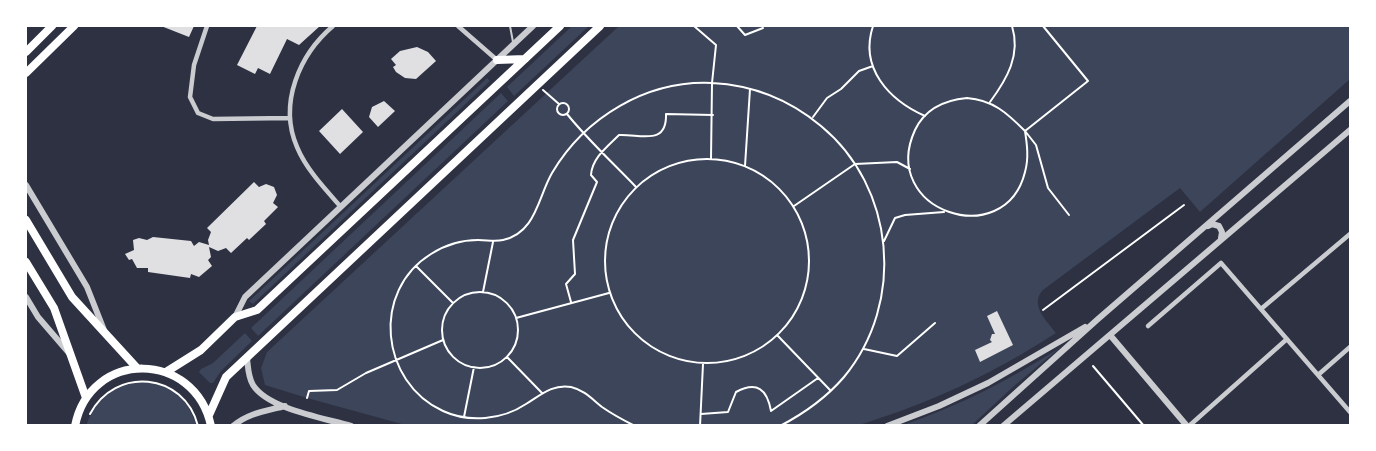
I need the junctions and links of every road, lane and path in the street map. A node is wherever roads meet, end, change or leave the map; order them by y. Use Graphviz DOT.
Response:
graph roads {
  1 [pos="52,26"];
  2 [pos="74,26"];
  3 [pos="207,26"];
  4 [pos="333,26"];
  5 [pos="458,26"];
  6 [pos="510,26"];
  7 [pos="533,26"];
  8 [pos="560,26"];
  9 [pos="600,26"];
  10 [pos="694,26"];
  11 [pos="737,26"];
  12 [pos="873,26"];
  13 [pos="1012,26"];
  14 [pos="1043,26"];
  15 [pos="763,28"];
  16 [pos="513,45"];
  17 [pos="26,52"];
  18 [pos="525,59"];
  19 [pos="497,60"];
  20 [pos="873,66"];
  21 [pos="26,73"];
  22 [pos="712,83"];
  23 [pos="538,84"];
  24 [pos="750,89"];
  25 [pos="990,102"];
  26 [pos="1350,102"];
  27 [pos="559,104"];
  28 [pos="567,114"];
  29 [pos="713,115"];
  30 [pos="925,116"];
  31 [pos="289,118"];
  32 [pos="812,118"];
  33 [pos="1350,130"];
  34 [pos="1025,131"];
  35 [pos="583,133"];
  36 [pos="602,151"];
  37 [pos="711,159"];
  38 [pos="855,164"];
  39 [pos="745,166"];
  40 [pos="910,169"];
  41 [pos="26,185"];
  42 [pos="636,187"];
  43 [pos="1184,205"];
  44 [pos="794,206"];
  45 [pos="341,207"];
  46 [pos="945,212"];
  47 [pos="1069,215"];
  48 [pos="26,220"];
  49 [pos="1206,227"];
  50 [pos="1350,234"];
  51 [pos="1221,239"];
  52 [pos="493,241"];
  53 [pos="884,241"];
  54 [pos="26,262"];
  55 [pos="416,266"];
  56 [pos="483,292"];
  57 [pos="610,293"];
  58 [pos="26,297"];
  59 [pos="572,302"];
  60 [pos="453,303"];
  61 [pos="1261,309"];
  62 [pos="1043,310"];
  63 [pos="235,317"];
  64 [pos="516,318"];
  65 [pos="1098,319"];
  66 [pos="935,323"];
  67 [pos="1148,326"];
  68 [pos="1110,335"];
  69 [pos="778,336"];
  70 [pos="106,337"];
  71 [pos="1287,339"];
  72 [pos="444,340"];
  73 [pos="1350,347"];
  74 [pos="863,348"];
  75 [pos="73,357"];
  76 [pos="507,357"];
  77 [pos="247,358"];
  78 [pos="396,361"];
  79 [pos="703,364"];
  80 [pos="1093,366"];
  81 [pos="474,367"];
  82 [pos="137,368"];
  83 [pos="166,372"];
  84 [pos="1318,375"];
  85 [pos="818,378"];
  86 [pos="831,391"];
  87 [pos="542,393"];
  88 [pos="86,398"];
  89 [pos="307,398"];
  90 [pos="285,406"];
  91 [pos="1350,412"];
  92 [pos="701,414"];
  93 [pos="208,415"];
  94 [pos="464,417"];
  95 [pos="88,419"];
  96 [pos="633,425"];
  97 [pos="75,426"];
  98 [pos="198,426"];
  99 [pos="211,426"];
  100 [pos="233,426"];
  101 [pos="351,426"];
  102 [pos="700,426"];
  103 [pos="780,426"];
  104 [pos="887,426"];
  105 [pos="980,426"];
  106 [pos="1003,426"];
  107 [pos="1144,426"];
  108 [pos="1188,426"];
  1 -- 17 [label="main road"];
  2 -- 21 [label="main road"];
  3 -- 31 [label="street"];
  4 -- 31 [label="street"];
  5 -- 19 [label="street"];
  6 -- 16 [label="lane"];
  7 -- 16 [label="street"];
  8 -- 18 [label="main road"];
  9 -- 23 [label="main road"];
  10 -- 22 [label="path"];
  11 -- 15 [label="path"];
  12 -- 20 [label="path"];
  13 -- 25 [label="path"];
  14 -- 34 [label="path"];
  16 -- 19 [label="street"];
  18 -- 19 [label="main road"];
  18 -- 63 [label="main road"];
  19 -- 45 [label="street"];
  20 -- 30 [label="path"];
  20 -- 32 [label="path"];
  22 -- 24 [label="path"];
  22 -- 29 [label="path"];
  22 -- 35 [label="path"];
  23 -- 27 [label="path"];
  23 -- 77 [label="main road"];
  24 -- 32 [label="path"];
  24 -- 39 [label="path"];
  25 -- 30 [label="path"];
  25 -- 34 [label="path"];
  26 -- 49 [label="street"];
  27 -- 28 [label="path"];
  27 -- 28 [label="path"];
  28 -- 35 [label="path"];
  29 -- 36 [label="path"];
  29 -- 37 [label="path"];
  30 -- 40 [label="path"];
  31 -- 45 [label="street"];
  32 -- 38 [label="path"];
  33 -- 51 [label="street"];
  34 -- 46 [label="path"];
  34 -- 47 [label="path"];
  35 -- 36 [label="path"];
  35 -- 52 [label="path"];
  36 -- 42 [label="path"];
  36 -- 59 [label="path"];
  37 -- 39 [label="path"];
  37 -- 42 [label="path"];
  38 -- 40 [label="path"];
  38 -- 44 [label="path"];
  38 -- 53 [label="path"];
  39 -- 44 [label="path"];
  40 -- 46 [label="path"];
  41 -- 70 [label="street"];
  42 -- 57 [label="path"];
  43 -- 62 [label="path"];
  44 -- 69 [label="path"];
  45 -- 63 [label="street"];
  46 -- 53 [label="path"];
  48 -- 70 [label="main road"];
  49 -- 51 [label="street"];
  49 -- 65 [label="street"];
  50 -- 61 [label="street"];
  51 -- 68 [label="street"];
  52 -- 55 [label="path"];
  52 -- 56 [label="path"];
  53 -- 74 [label="path"];
  54 -- 75 [label="main road"];
  55 -- 60 [label="path"];
  55 -- 78 [label="path"];
  56 -- 60 [label="path"];
  56 -- 64 [label="path"];
  57 -- 59 [label="path"];
  57 -- 79 [label="path"];
  58 -- 75 [label="street"];
  59 -- 64 [label="path"];
  60 -- 72 [label="path"];
  61 -- 67 [label="street"];
  61 -- 71 [label="street"];
  63 -- 83 [label="main road"];
  64 -- 76 [label="path"];
  65 -- 104 [label="street"];
  65 -- 105 [label="street"];
  66 -- 74 [label="path"];
  68 -- 106 [label="street"];
  68 -- 108 [label="street"];
  69 -- 79 [label="path"];
  69 -- 85 [label="path"];
  70 -- 82 [label="main road"];
  71 -- 84 [label="street"];
  71 -- 108 [label="street"];
  72 -- 78 [label="path"];
  72 -- 81 [label="path"];
  73 -- 84 [label="street"];
  74 -- 86 [label="path"];
  75 -- 88 [label="main road"];
  76 -- 81 [label="path"];
  76 -- 87 [label="path"];
  77 -- 90 [label="street"];
  77 -- 93 [label="main road"];
  78 -- 89 [label="path"];
  78 -- 94 [label="path"];
  79 -- 92 [label="path"];
  80 -- 107 [label="path"];
  81 -- 94 [label="path"];
  82 -- 83 [label="main road"];
  82 -- 88 [label="main road"];
  83 -- 93 [label="main road"];
  84 -- 91 [label="street"];
  85 -- 86 [label="path"];
  85 -- 92 [label="path"];
  86 -- 103 [label="path"];
  87 -- 94 [label="path"];
  87 -- 96 [label="path"];
  88 -- 97 [label="main road"];
  90 -- 100 [label="street"];
  90 -- 101 [label="street"];
  92 -- 102 [label="path"];
  93 -- 99 [label="main road"];
  95 -- 98 [label="path"];
}
